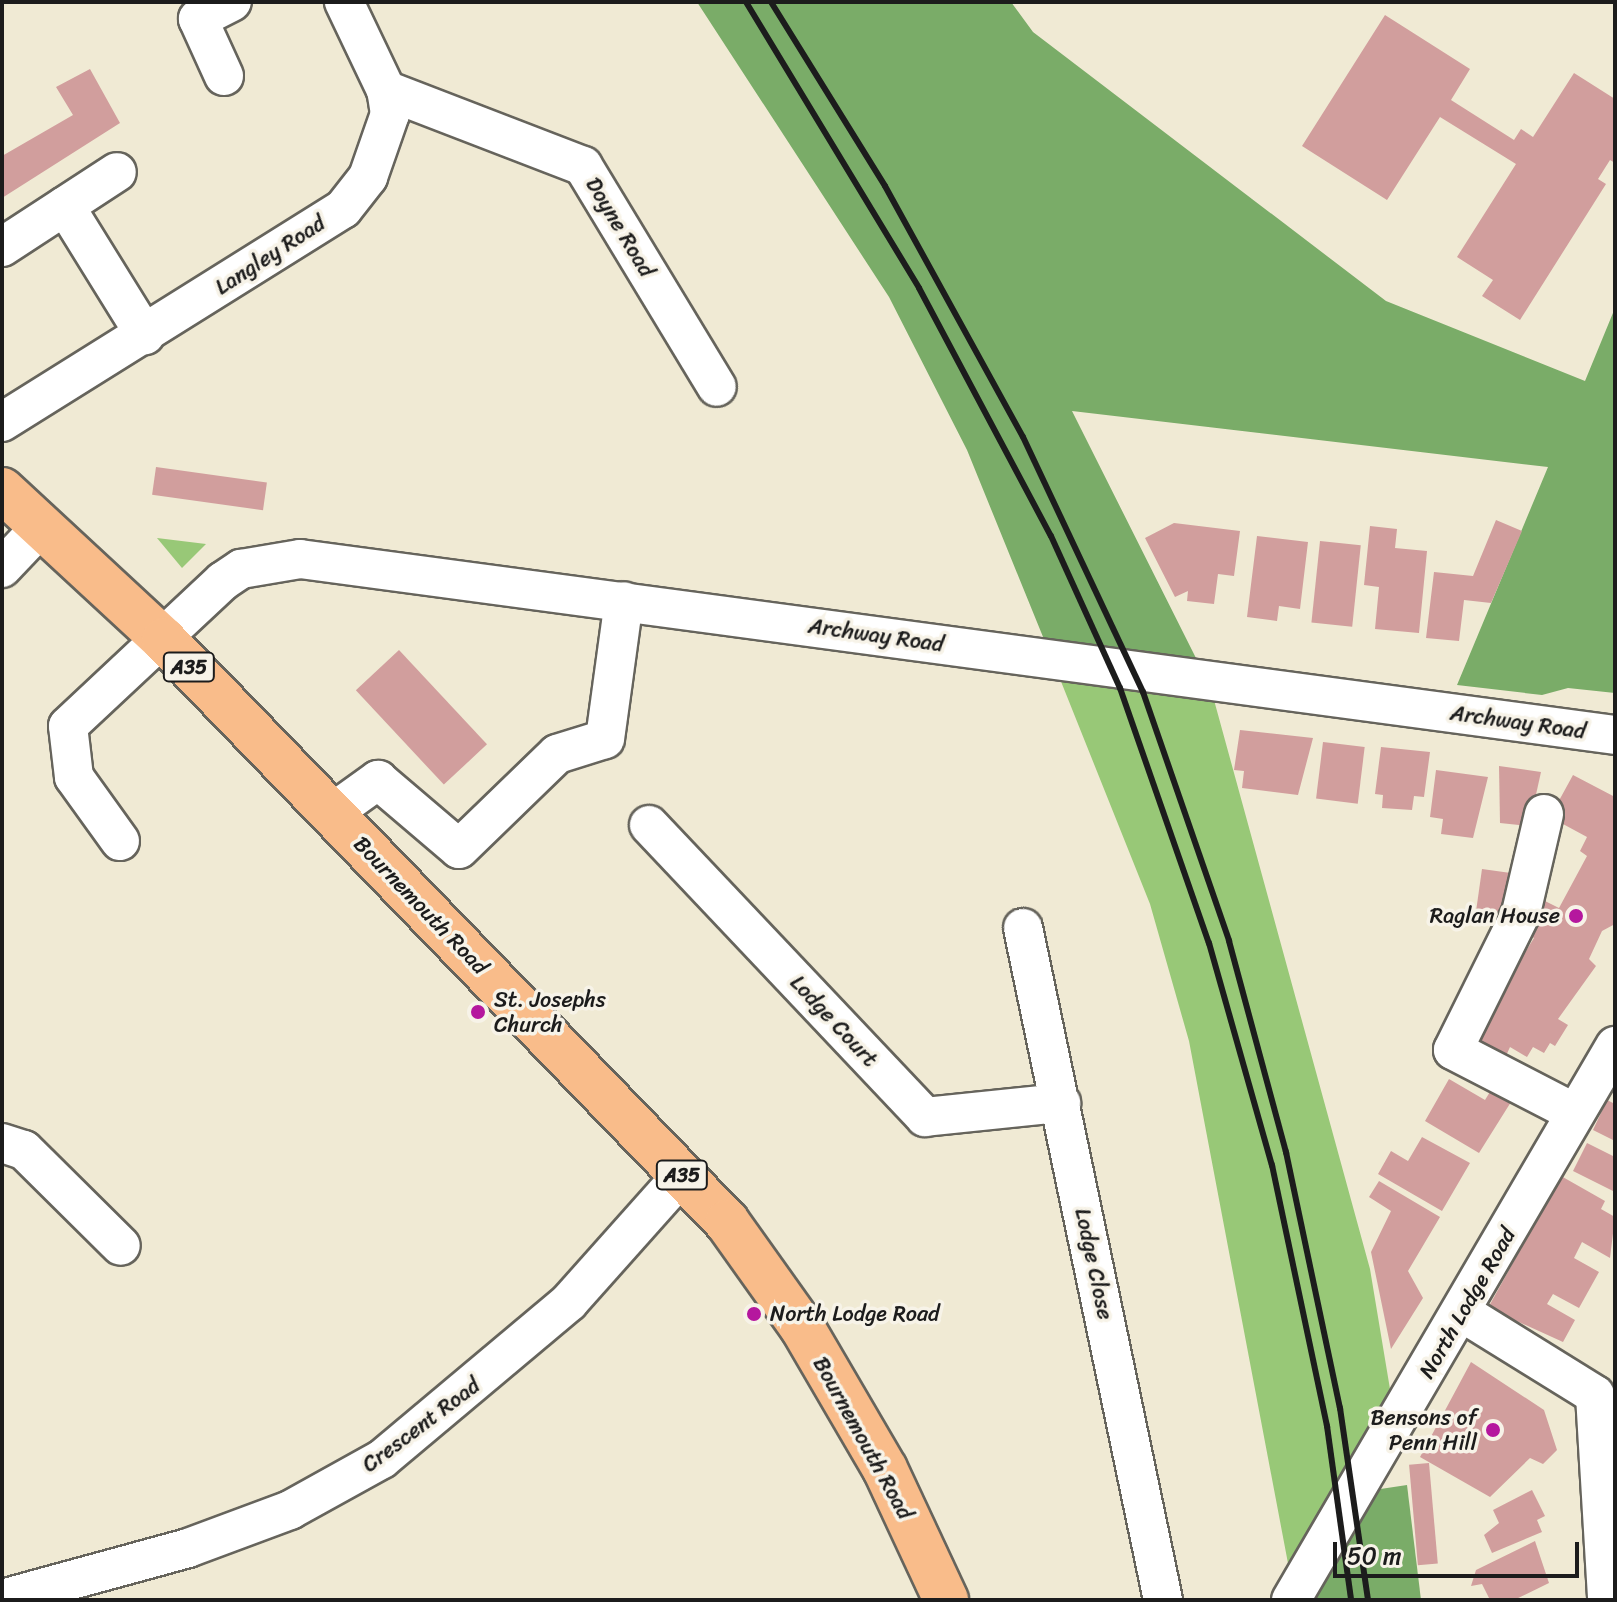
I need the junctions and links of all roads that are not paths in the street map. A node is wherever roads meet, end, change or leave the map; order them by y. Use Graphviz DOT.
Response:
graph roads {
  1 [pos="232,2"];
  2 [pos="348,3"];
  3 [pos="224,76"];
  4 [pos="386,90"];
  5 [pos="117,172"];
  6 [pos="65,206"];
  7 [pos="2,247"];
  8 [pos="145,335"];
  9 [pos="717,387"];
  10 [pos="2,422"];
  11 [pos="2,490"];
  12 [pos="38,530"];
  13 [pos="2,568"];
  14 [pos="624,601"];
  15 [pos="164,640"];
  16 [pos="1615,735"];
  17 [pos="332,813"];
  18 [pos="1544,814"];
  19 [pos="649,825"];
  20 [pos="120,841"];
  21 [pos="1023,928"];
  22 [pos="1615,1046"];
  23 [pos="1061,1103"];
  24 [pos="1575,1113"];
  25 [pos="2,1143"];
  26 [pos="682,1175"];
  27 [pos="121,1246"];
  28 [pos="1463,1313"];
  29 [pos="2,1599"];
  30 [pos="946,1600"];
  31 [pos="1163,1600"];
  32 [pos="1291,1600"];
  33 [pos="1607,1600"];
  1 -- 3 [label="street"];
  2 -- 4 [label="street, Langley Road"];
  4 -- 8 [label="street, Langley Road"];
  4 -- 9 [label="street, Doyne Road"];
  5 -- 6 [label="street"];
  6 -- 7 [label="street"];
  6 -- 8 [label="street"];
  8 -- 10 [label="street, Langley Road"];
  11 -- 12 [label="highway, Bournemouth Road / A35"];
  12 -- 13 [label="street"];
  12 -- 15 [label="highway, Bournemouth Road / A35"];
  14 -- 15 [label="street, Archway Road"];
  14 -- 16 [label="street, Archway Road"];
  14 -- 17 [label="street"];
  15 -- 17 [label="highway, Bournemouth Road / A35"];
  15 -- 20 [label="street, Archway Road"];
  17 -- 26 [label="highway, Bournemouth Road / A35"];
  18 -- 24 [label="street"];
  19 -- 23 [label="street, Lodge Court"];
  21 -- 23 [label="street, Lodge Close"];
  22 -- 24 [label="street, North Lodge Road"];
  23 -- 31 [label="street, Lodge Close"];
  24 -- 28 [label="street, North Lodge Road"];
  25 -- 27 [label="street"];
  26 -- 29 [label="street, Crescent Road"];
  26 -- 30 [label="highway, Bournemouth Road / A35"];
  28 -- 32 [label="street, North Lodge Road"];
  28 -- 33 [label="street"];
}
